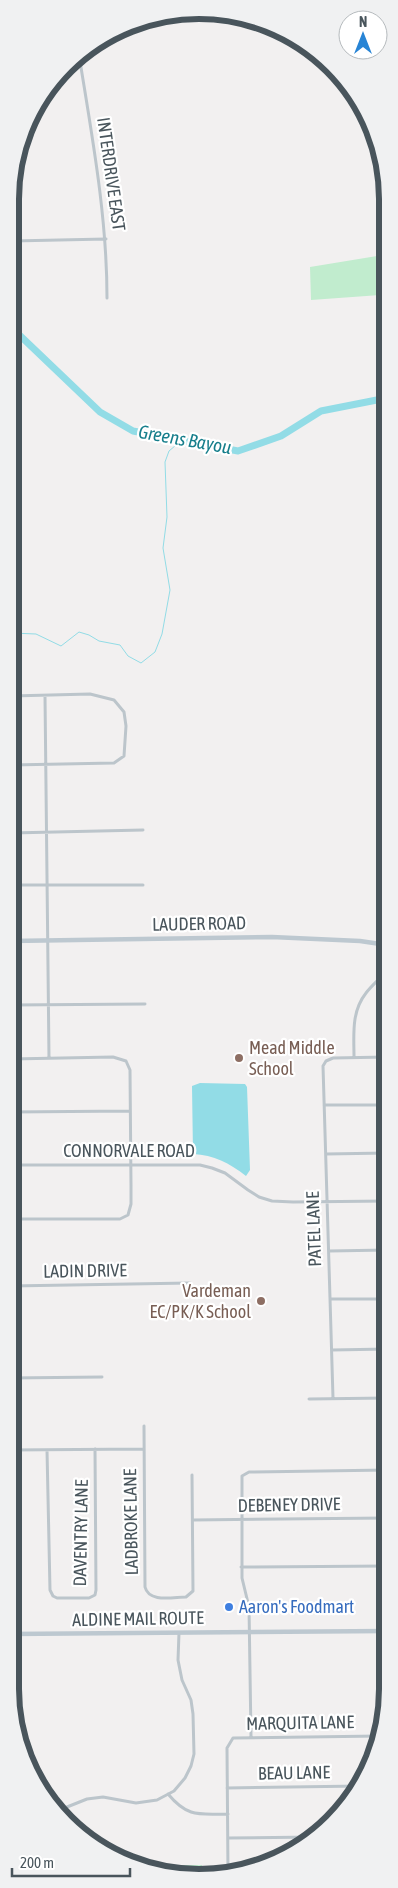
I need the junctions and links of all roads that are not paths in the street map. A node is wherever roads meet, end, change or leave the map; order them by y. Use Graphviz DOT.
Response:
graph roads {
  1 [pos="79,64"];
  2 [pos="106,240"];
  3 [pos="19,242"];
  4 [pos="107,298"];
  5 [pos="19,696"];
  6 [pos="45,696"];
  7 [pos="19,765"];
  8 [pos="46,765"];
  9 [pos="143,830"];
  10 [pos="19,832"];
  11 [pos="46,832"];
  12 [pos="46,885"];
  13 [pos="143,885"];
  14 [pos="19,886"];
  15 [pos="47,940"];
  16 [pos="19,941"];
  17 [pos="379,944"];
  18 [pos="379,979"];
  19 [pos="145,1004"];
  20 [pos="19,1005"];
  21 [pos="48,1005"];
  22 [pos="354,1057"];
  23 [pos="379,1057"];
  24 [pos="19,1058"];
  25 [pos="49,1058"];
  26 [pos="324,1105"];
  27 [pos="379,1105"];
  28 [pos="130,1111"];
  29 [pos="19,1112"];
  30 [pos="379,1153"];
  31 [pos="326,1154"];
  32 [pos="131,1164"];
  33 [pos="19,1166"];
  34 [pos="379,1201"];
  35 [pos="327,1202"];
  36 [pos="19,1219"];
  37 [pos="379,1250"];
  38 [pos="329,1251"];
  39 [pos="190,1283"];
  40 [pos="19,1286"];
  41 [pos="379,1299"];
  42 [pos="330,1300"];
  43 [pos="379,1349"];
  44 [pos="332,1350"];
  45 [pos="102,1377"];
  46 [pos="19,1378"];
  47 [pos="309,1398"];
  48 [pos="333,1398"];
  49 [pos="379,1398"];
  50 [pos="144,1426"];
  51 [pos="144,1448"];
  52 [pos="95,1449"];
  53 [pos="19,1450"];
  54 [pos="48,1450"];
  55 [pos="379,1470"];
  56 [pos="192,1474"];
  57 [pos="379,1518"];
  58 [pos="241,1519"];
  59 [pos="193,1520"];
  60 [pos="379,1566"];
  61 [pos="242,1567"];
  62 [pos="379,1630"];
  63 [pos="179,1632"];
  64 [pos="250,1632"];
  65 [pos="19,1634"];
  66 [pos="373,1736"];
  67 [pos="251,1737"];
  68 [pos="351,1786"];
  69 [pos="227,1788"];
  70 [pos="168,1794"];
  71 [pos="63,1808"];
  72 [pos="228,1814"];
  73 [pos="302,1837"];
  74 [pos="228,1838"];
  75 [pos="228,1867"];
  1 -- 2 [label="street, INTERDRIVE EAST"];
  2 -- 3 [label="street"];
  2 -- 4 [label="street, INTERDRIVE EAST"];
  5 -- 6 [label="street"];
  6 -- 8 [label="street"];
  6 -- 8 [label="street"];
  7 -- 8 [label="street"];
  8 -- 11 [label="street"];
  9 -- 11 [label="street"];
  10 -- 11 [label="street"];
  11 -- 12 [label="street"];
  12 -- 13 [label="street"];
  12 -- 14 [label="street"];
  12 -- 15 [label="street"];
  15 -- 16 [label="main road, LAUDER ROAD"];
  15 -- 17 [label="main road, LAUDER ROAD"];
  15 -- 21 [label="street"];
  18 -- 22 [label="street"];
  19 -- 21 [label="street"];
  20 -- 21 [label="street"];
  21 -- 25 [label="street"];
  22 -- 23 [label="street"];
  22 -- 26 [label="street, PATEL LANE"];
  24 -- 25 [label="street"];
  25 -- 28 [label="street"];
  26 -- 27 [label="street"];
  26 -- 31 [label="street, PATEL LANE"];
  28 -- 29 [label="street"];
  28 -- 32 [label="street"];
  30 -- 31 [label="street"];
  31 -- 35 [label="street, PATEL LANE"];
  32 -- 33 [label="street, CONNORVALE ROAD"];
  32 -- 35 [label="street, CONNORVALE ROAD"];
  32 -- 36 [label="street"];
  34 -- 35 [label="street, CONNORVALE ROAD"];
  35 -- 38 [label="street, PATEL LANE"];
  37 -- 38 [label="street"];
  38 -- 42 [label="street, PATEL LANE"];
  39 -- 40 [label="street, LADIN DRIVE"];
  41 -- 42 [label="street"];
  42 -- 44 [label="street, PATEL LANE"];
  43 -- 44 [label="street"];
  44 -- 48 [label="street, PATEL LANE"];
  45 -- 46 [label="street"];
  47 -- 48 [label="street"];
  48 -- 49 [label="street"];
  50 -- 51 [label="street, LADBROKE LANE"];
  51 -- 52 [label="street"];
  51 -- 59 [label="street, LADBROKE LANE"];
  52 -- 54 [label="street"];
  52 -- 54 [label="street, DAVENTRY LANE"];
  53 -- 54 [label="street"];
  55 -- 58 [label="street"];
  56 -- 59 [label="street"];
  57 -- 58 [label="street, DEBENEY DRIVE"];
  58 -- 59 [label="street, DEBENEY DRIVE"];
  58 -- 61 [label="street"];
  60 -- 61 [label="street"];
  61 -- 64 [label="street"];
  62 -- 64 [label="main road, ALDINE MAIL ROUTE"];
  63 -- 64 [label="main road, ALDINE MAIL ROUTE"];
  63 -- 65 [label="main road, ALDINE MAIL ROUTE"];
  63 -- 70 [label="street"];
  64 -- 67 [label="street"];
  66 -- 67 [label="street, MARQUITA LANE"];
  67 -- 69 [label="street, MARQUITA LANE"];
  68 -- 69 [label="street, BEAU LANE"];
  69 -- 72 [label="street"];
  70 -- 71 [label="street"];
  70 -- 72 [label="street"];
  72 -- 74 [label="street"];
  73 -- 74 [label="street"];
  74 -- 75 [label="street"];
}
